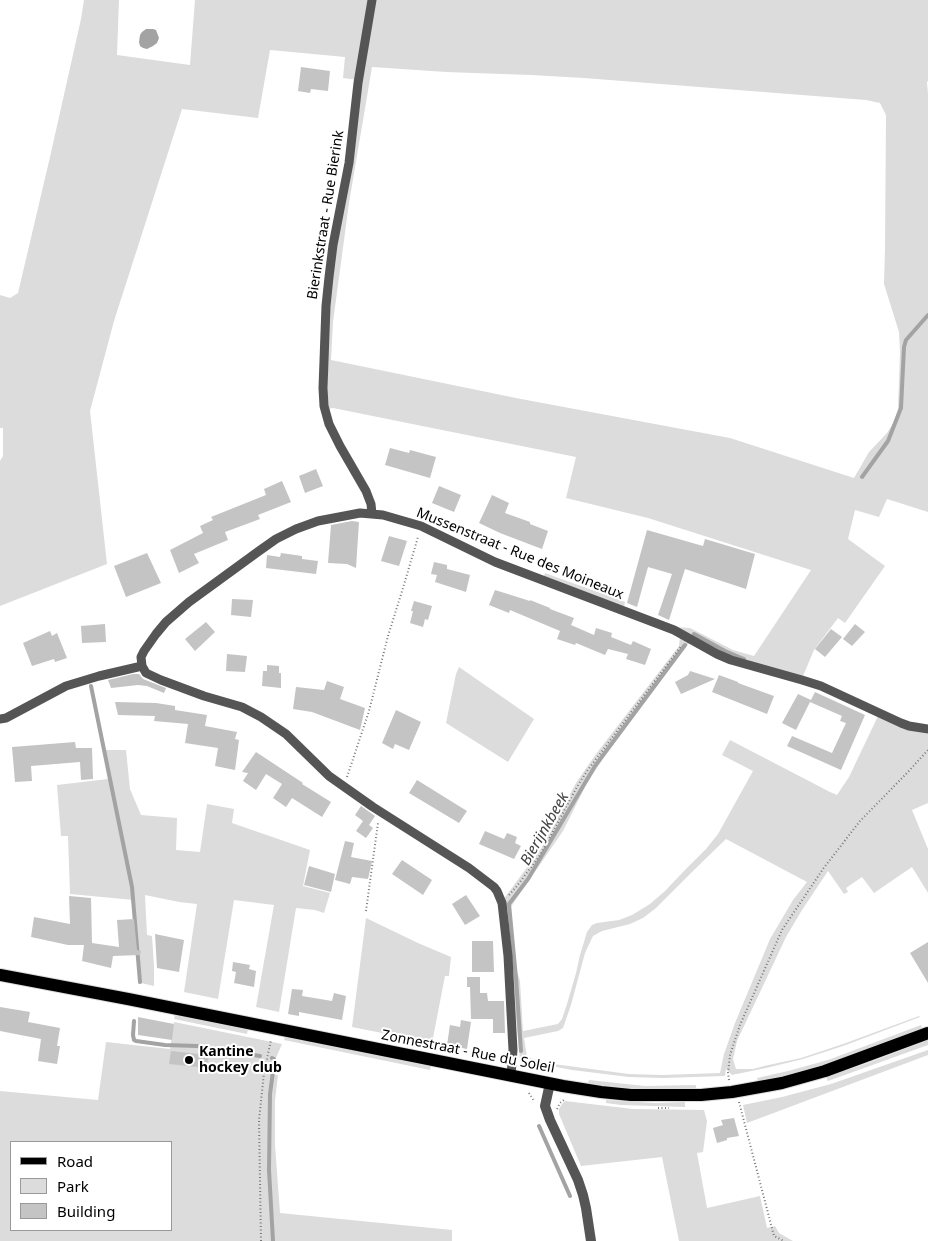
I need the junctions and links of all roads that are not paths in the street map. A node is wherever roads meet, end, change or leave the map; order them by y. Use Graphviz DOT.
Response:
graph roads {
  1 [pos="372,0"];
  2 [pos="372,514"];
  3 [pos="142,666"];
  4 [pos="0,719"];
  5 [pos="928,729"];
  6 [pos="0,975"];
  7 [pos="928,1033"];
  8 [pos="511,1076"];
  9 [pos="550,1083"];
  10 [pos="591,1241"];
  1 -- 2 [label="street, Bierinkstraat - Rue Bierink"];
  2 -- 3 [label="street, Mussenstraat - Rue des Moineaux"];
  2 -- 5 [label="street, Mussenstraat - Rue des Moineaux"];
  3 -- 4 [label="street"];
  3 -- 8 [label="street"];
  6 -- 8 [label="main road, Zonnestraat - Rue du Soleil"];
  7 -- 9 [label="main road, Zonnestraat - Rue du Soleil"];
  8 -- 9 [label="main road, Zonnestraat - Rue du Soleil"];
  9 -- 10 [label="street"];
}
